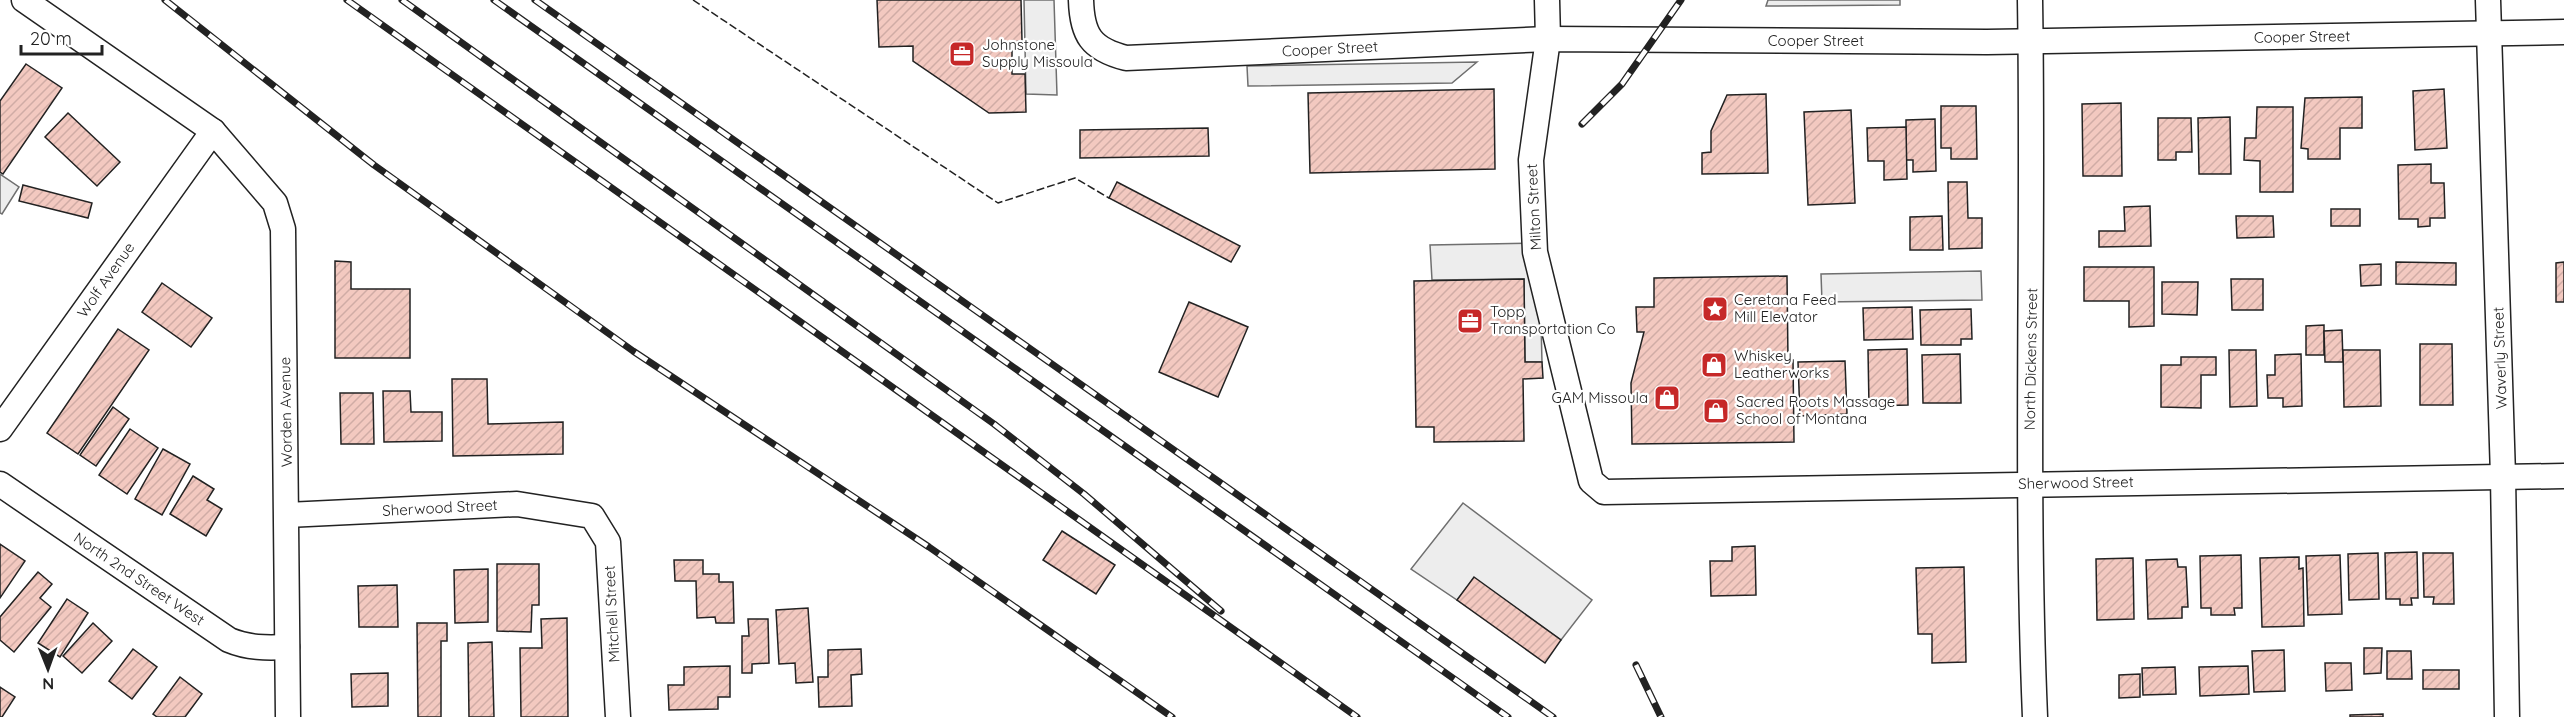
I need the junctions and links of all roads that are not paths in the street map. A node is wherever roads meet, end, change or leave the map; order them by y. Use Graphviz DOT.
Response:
graph roads {
  1 [pos="24,0"];
  2 [pos="1081,0"];
  3 [pos="1547,0"];
  4 [pos="2030,0"];
  5 [pos="2488,0"];
  6 [pos="2564,32"];
  7 [pos="2489,34"];
  8 [pos="1548,39"];
  9 [pos="2031,41"];
  10 [pos="213,131"];
  11 [pos="0,429"];
  12 [pos="2503,476"];
  13 [pos="2564,476"];
  14 [pos="1592,481"];
  15 [pos="2030,483"];
  16 [pos="0,484"];
  17 [pos="287,515"];
  18 [pos="592,516"];
  19 [pos="287,647"];
  20 [pos="288,717"];
  21 [pos="618,717"];
  22 [pos="2035,717"];
  23 [pos="2506,717"];
  1 -- 10 [label="street, Worden Avenue"];
  2 -- 8 [label="street, Cooper Street"];
  3 -- 8 [label="street, Milton Street"];
  4 -- 9 [label="street, North Dickens Street"];
  5 -- 7 [label="street, Waverly Street"];
  6 -- 7 [label="street, Cooper Street"];
  7 -- 9 [label="street, Cooper Street"];
  7 -- 12 [label="street, Waverly Street"];
  8 -- 9 [label="street, Cooper Street"];
  8 -- 14 [label="street, Milton Street"];
  9 -- 15 [label="street, North Dickens Street"];
  10 -- 11 [label="street, Wolf Avenue"];
  10 -- 17 [label="street, Worden Avenue"];
  12 -- 13 [label="street, Sherwood Street"];
  12 -- 15 [label="street, Sherwood Street"];
  12 -- 23 [label="street, Waverly Street"];
  14 -- 15 [label="street, Sherwood Street"];
  15 -- 22 [label="street, North Dickens Street"];
  16 -- 19 [label="street, North 2nd Street West"];
  17 -- 18 [label="street, Sherwood Street"];
  17 -- 19 [label="street, Worden Avenue"];
  18 -- 21 [label="street, Mitchell Street"];
  19 -- 20 [label="street, Worden Avenue"];
}
